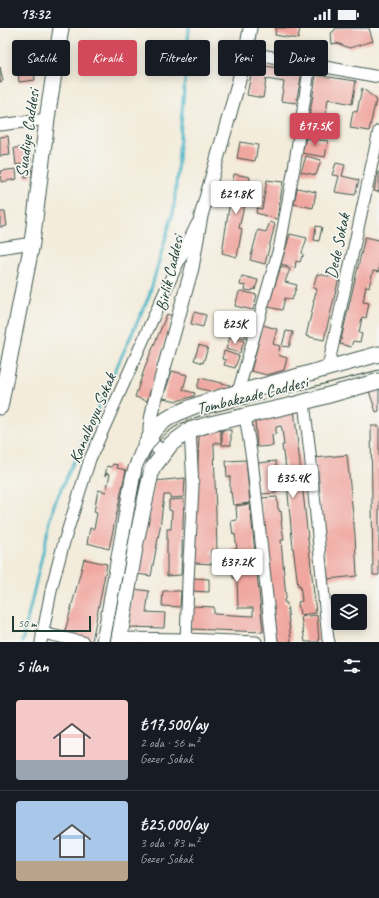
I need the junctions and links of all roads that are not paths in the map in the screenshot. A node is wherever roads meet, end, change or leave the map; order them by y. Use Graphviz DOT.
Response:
graph roads {
  1 [pos="61,28"];
  2 [pos="250,28"];
  3 [pos="248,40"];
  4 [pos="328,67"];
  5 [pos="240,76"];
  6 [pos="308,76"];
  7 [pos="379,77"];
  8 [pos="47,118"];
  9 [pos="0,125"];
  10 [pos="379,132"];
  11 [pos="375,168"];
  12 [pos="201,216"];
  13 [pos="32,243"];
  14 [pos="0,248"];
  15 [pos="379,354"];
  16 [pos="328,367"];
  17 [pos="3,369"];
  18 [pos="379,381"];
  19 [pos="238,392"];
  20 [pos="304,402"];
  21 [pos="0,407"];
  22 [pos="245,416"];
  23 [pos="190,430"];
  24 [pos="149,439"];
  25 [pos="164,453"];
  26 [pos="42,637"];
  27 [pos="120,640"];
  28 [pos="186,640"];
  29 [pos="83,642"];
  30 [pos="104,642"];
  31 [pos="256,642"];
  32 [pos="272,642"];
  33 [pos="329,642"];
  1 -- 8 [label="main road, Suadiye Caddesi"];
  2 -- 3 [label="street, Birlik Caddesi"];
  4 -- 7 [label="street"];
  5 -- 12 [label="street, Birlik Caddesi"];
  6 -- 19 [label="street"];
  8 -- 9 [label="street"];
  8 -- 13 [label="main road, Suadiye Caddesi"];
  10 -- 11 [label="street, Dede Sokak"];
  11 -- 16 [label="street, Dede Sokak"];
  12 -- 24 [label="street, Birlik Caddesi"];
  12 -- 26 [label="street, Kanalboyu Sokak"];
  13 -- 14 [label="street"];
  13 -- 17 [label="main road, Suadiye Caddesi"];
  15 -- 16 [label="main road, Tombakzade Caddesi"];
  16 -- 19 [label="main road, Tombakzade Caddesi"];
  17 -- 21 [label="main road, Suadiye Caddesi"];
  18 -- 20 [label="main road, Tombakzade Caddesi"];
  19 -- 24 [label="main road, Tombakzade Caddesi"];
  20 -- 22 [label="main road, Tombakzade Caddesi"];
  20 -- 33 [label="street"];
  22 -- 23 [label="main road, Tombakzade Caddesi"];
  22 -- 32 [label="street"];
  23 -- 25 [label="main road, Tombakzade Caddesi"];
  23 -- 28 [label="street"];
  24 -- 25 [label="street"];
  24 -- 30 [label="main road, Birlik Caddesi"];
  25 -- 27 [label="main road, Tombakzade Caddesi"];
  26 -- 29 [label="street"];
  27 -- 28 [label="street"];
  28 -- 31 [label="street"];
}
